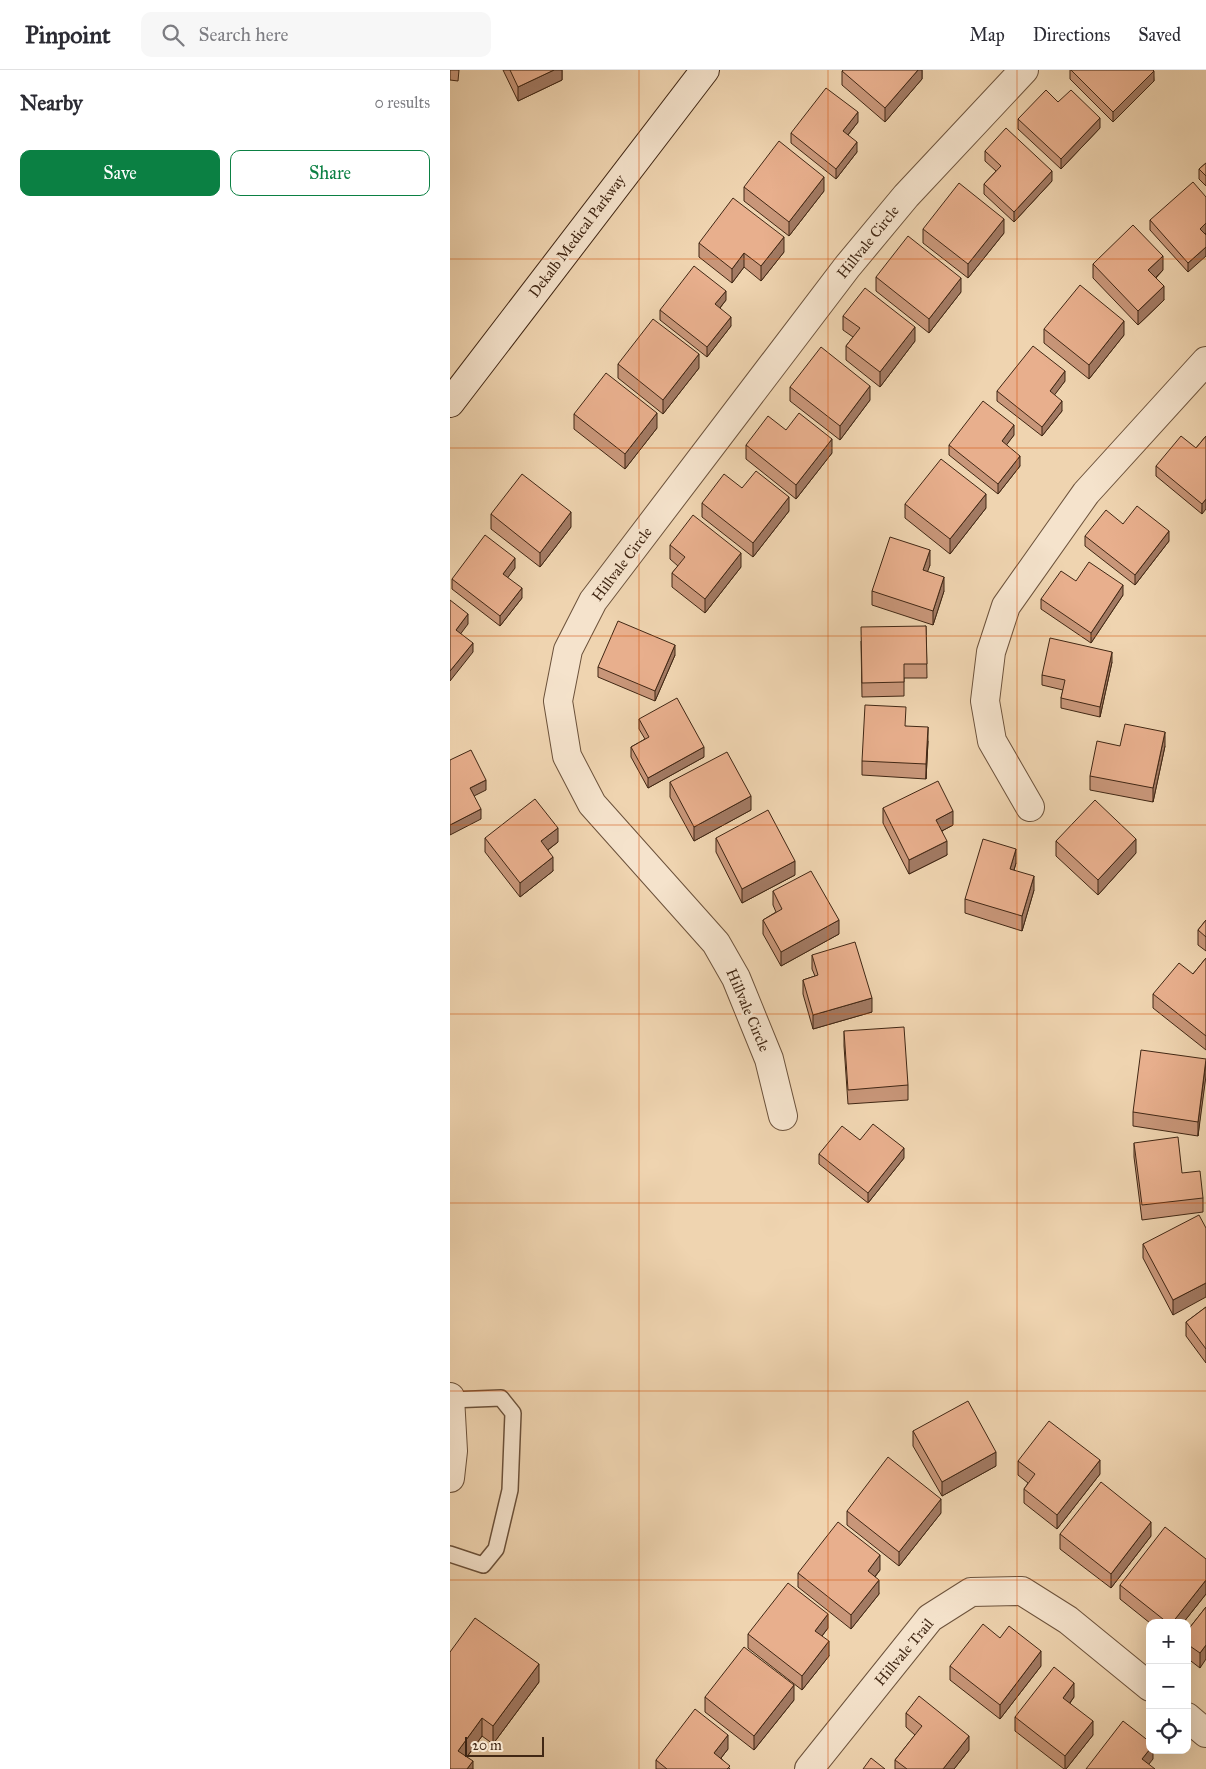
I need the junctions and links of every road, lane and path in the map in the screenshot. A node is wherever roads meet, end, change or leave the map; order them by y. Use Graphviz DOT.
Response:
graph roads {
  1 [pos="705,70"];
  2 [pos="1024,70"];
  3 [pos="1203,368"];
  4 [pos="450,403"];
  5 [pos="1030,806"];
  6 [pos="784,1116"];
  7 [pos="450,1399"];
  8 [pos="450,1478"];
  9 [pos="450,1554"];
  10 [pos="1146,1684"];
  11 [pos="1191,1720"];
  12 [pos="1206,1732"];
  13 [pos="809,1769"];
  1 -- 4 [label="street, Dekalb Medical Parkway"];
  2 -- 6 [label="street, Hillvale Circle"];
  3 -- 5 [label="street"];
  7 -- 8 [label="street"];
  7 -- 9 [label="lane"];
  10 -- 13 [label="street, Hillvale Trail"];
  11 -- 12 [label="street"];
}
